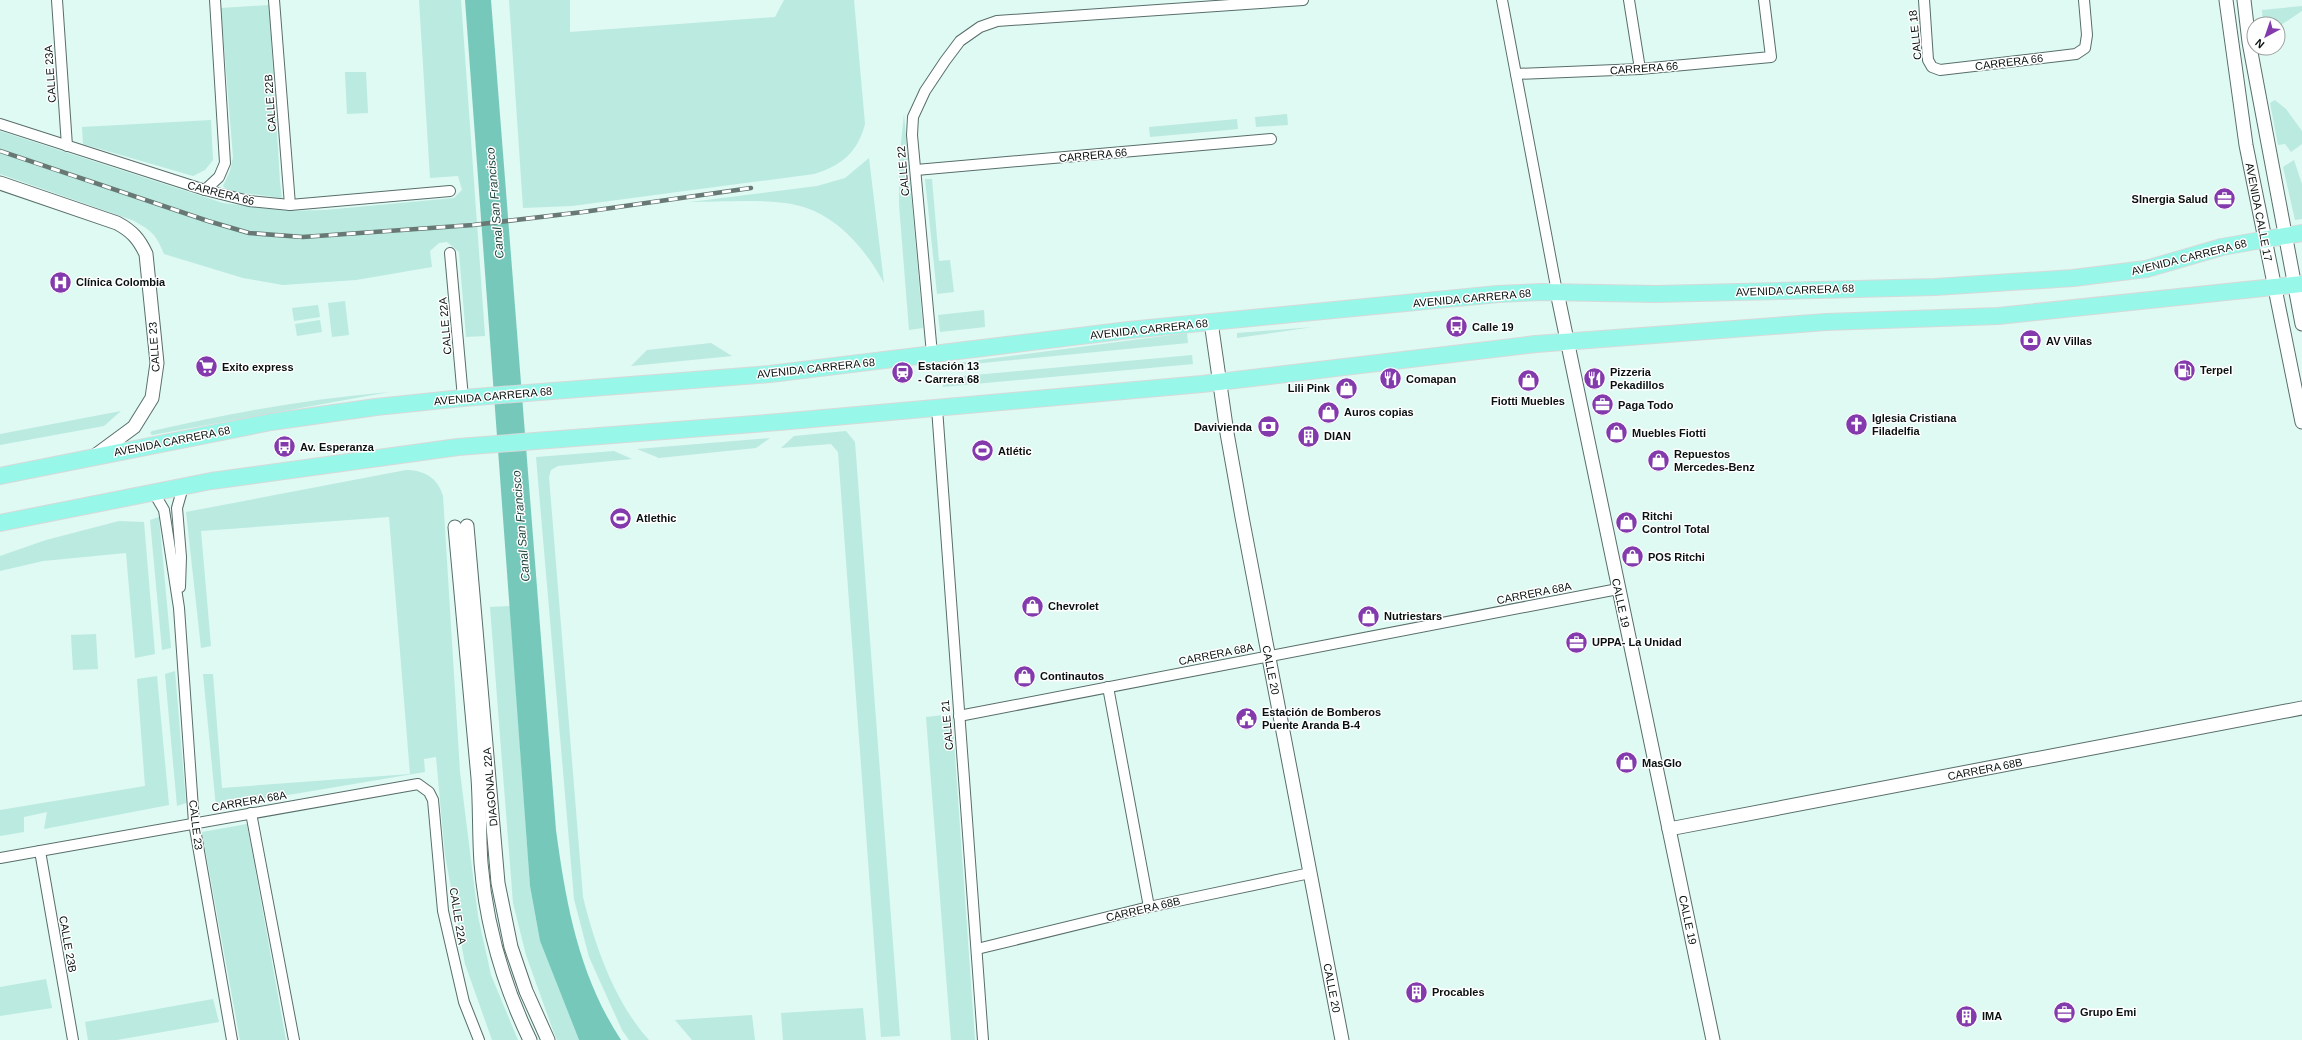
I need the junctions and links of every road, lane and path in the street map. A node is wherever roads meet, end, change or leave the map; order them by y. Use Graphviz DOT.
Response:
graph roads {
  1 [pos="57,0"];
  2 [pos="215,0"];
  3 [pos="224,0"];
  4 [pos="274,0"];
  5 [pos="1303,0"];
  6 [pos="1502,0"];
  7 [pos="1629,0"];
  8 [pos="1764,0"];
  9 [pos="1924,0"];
  10 [pos="2084,0"];
  11 [pos="2226,0"];
  12 [pos="2244,0"];
  13 [pos="2246,17"];
  14 [pos="2246,42"];
  15 [pos="2232,44"];
  16 [pos="2252,56"];
  17 [pos="1932,67"];
  18 [pos="1640,69"];
  19 [pos="1516,74"];
  20 [pos="0,124"];
  21 [pos="1271,139"];
  22 [pos="66,146"];
  23 [pos="916,170"];
  24 [pos="0,183"];
  25 [pos="205,190"];
  26 [pos="450,191"];
  27 [pos="290,205"];
  28 [pos="2302,233"];
  29 [pos="2286,236"];
  30 [pos="2264,239"];
  31 [pos="450,253"];
  32 [pos="2298,284"];
  33 [pos="2274,287"];
  34 [pos="1557,292"];
  35 [pos="1211,322"];
  36 [pos="2302,324"];
  37 [pos="1567,342"];
  38 [pos="932,354"];
  39 [pos="1220,382"];
  40 [pos="463,398"];
  41 [pos="937,408"];
  42 [pos="2302,422"];
  43 [pos="94,456"];
  44 [pos="0,476"];
  45 [pos="183,486"];
  46 [pos="150,493"];
  47 [pos="8,522"];
  48 [pos="0,527"];
  49 [pos="1618,589"];
  50 [pos="179,608"];
  51 [pos="1268,656"];
  52 [pos="1108,687"];
  53 [pos="2302,708"];
  54 [pos="959,716"];
  55 [pos="429,792"];
  56 [pos="251,813"];
  57 [pos="194,823"];
  58 [pos="1668,830"];
  59 [pos="40,851"];
  60 [pos="0,858"];
  61 [pos="1310,873"];
  62 [pos="1149,907"];
  63 [pos="977,949"];
  64 [pos="73,1040"];
  65 [pos="232,1040"];
  66 [pos="294,1040"];
  67 [pos="479,1040"];
  68 [pos="530,1040"];
  69 [pos="548,1040"];
  70 [pos="983,1040"];
  71 [pos="1342,1040"];
  72 [pos="1713,1040"];
  1 -- 22 [label="street, CALLE 23A"];
  2 -- 3 [label="street"];
  2 -- 25 [label="street"];
  4 -- 27 [label="street, CALLE 22B"];
  5 -- 23 [label="street, CALLE 22"];
  6 -- 19 [label="street, CALLE 19"];
  7 -- 18 [label="street"];
  8 -- 18 [label="street, CARRERA 66"];
  9 -- 17 [label="street, CALLE 18"];
  10 -- 17 [label="street, CARRERA 66"];
  11 -- 15 [label="street, AVENIDA CALLE 17"];
  12 -- 13 [label="street, AVENIDA CALLE 17"];
  14 -- 15 [label="street"];
  15 -- 30 [label="street, AVENIDA CALLE 17"];
  16 -- 29 [label="street, AVENIDA CALLE 17"];
  18 -- 19 [label="street, CARRERA 66"];
  19 -- 34 [label="street, CALLE 19"];
  20 -- 22 [label="street, CARRERA 66"];
  21 -- 23 [label="street, CARRERA 66"];
  22 -- 25 [label="street, CARRERA 66"];
  23 -- 38 [label="street, CALLE 22"];
  24 -- 43 [label="street, CALLE 23"];
  25 -- 27 [label="street, CARRERA 66"];
  26 -- 27 [label="street, CARRERA 66"];
  28 -- 29 [label="main road, AVENIDA CARRERA 68"];
  29 -- 30 [label="main road, AVENIDA CARRERA 68"];
  29 -- 32 [label="street, AVENIDA CALLE 17"];
  30 -- 33 [label="street, AVENIDA CALLE 17"];
  30 -- 34 [label="main road, AVENIDA CARRERA 68"];
  31 -- 40 [label="street, CALLE 22A"];
  32 -- 33 [label="main road"];
  32 -- 36 [label="street, AVENIDA CALLE 17"];
  33 -- 37 [label="main road"];
  33 -- 42 [label="street, AVENIDA CALLE 17"];
  34 -- 35 [label="main road, AVENIDA CARRERA 68"];
  34 -- 37 [label="street, CALLE 19"];
  35 -- 38 [label="main road, AVENIDA CARRERA 68"];
  35 -- 39 [label="street, CALLE 20"];
  37 -- 39 [label="main road"];
  37 -- 49 [label="street, CALLE 19"];
  38 -- 40 [label="main road, AVENIDA CARRERA 68"];
  39 -- 41 [label="main road"];
  39 -- 51 [label="street, CALLE 20"];
  40 -- 43 [label="main road, AVENIDA CARRERA 68"];
  41 -- 45 [label="main road"];
  41 -- 54 [label="street, CALLE 21"];
  43 -- 44 [label="main road, AVENIDA CARRERA 68"];
  45 -- 46 [label="main road"];
  45 -- 50 [label="street, CALLE 23"];
  46 -- 47 [label="main road"];
  46 -- 50 [label="street, CALLE 23"];
  47 -- 48 [label="main road"];
  49 -- 51 [label="street, CARRERA 68A"];
  49 -- 58 [label="street, CALLE 19"];
  50 -- 57 [label="street, CALLE 23"];
  51 -- 52 [label="street, CARRERA 68A"];
  51 -- 61 [label="street, CALLE 20"];
  52 -- 54 [label="street, CARRERA 68A"];
  52 -- 62 [label="street"];
  53 -- 58 [label="street, CARRERA 68B"];
  54 -- 63 [label="street, CALLE 21"];
  55 -- 56 [label="street, CARRERA 68A"];
  55 -- 67 [label="street, CALLE 22A"];
  56 -- 57 [label="street, CARRERA 68A"];
  56 -- 66 [label="street"];
  57 -- 59 [label="street, CARRERA 68A"];
  57 -- 65 [label="street, CALLE 23"];
  58 -- 72 [label="street, CALLE 19"];
  59 -- 60 [label="street, CARRERA 68A"];
  59 -- 64 [label="street, CALLE 23B"];
  61 -- 62 [label="street, CARRERA 68B"];
  61 -- 71 [label="street, CALLE 20"];
  62 -- 63 [label="street, CARRERA 68B"];
  63 -- 70 [label="street, CALLE 21"];
  68 -- 69 [label="street, DIAGONAL 22A"];
}
